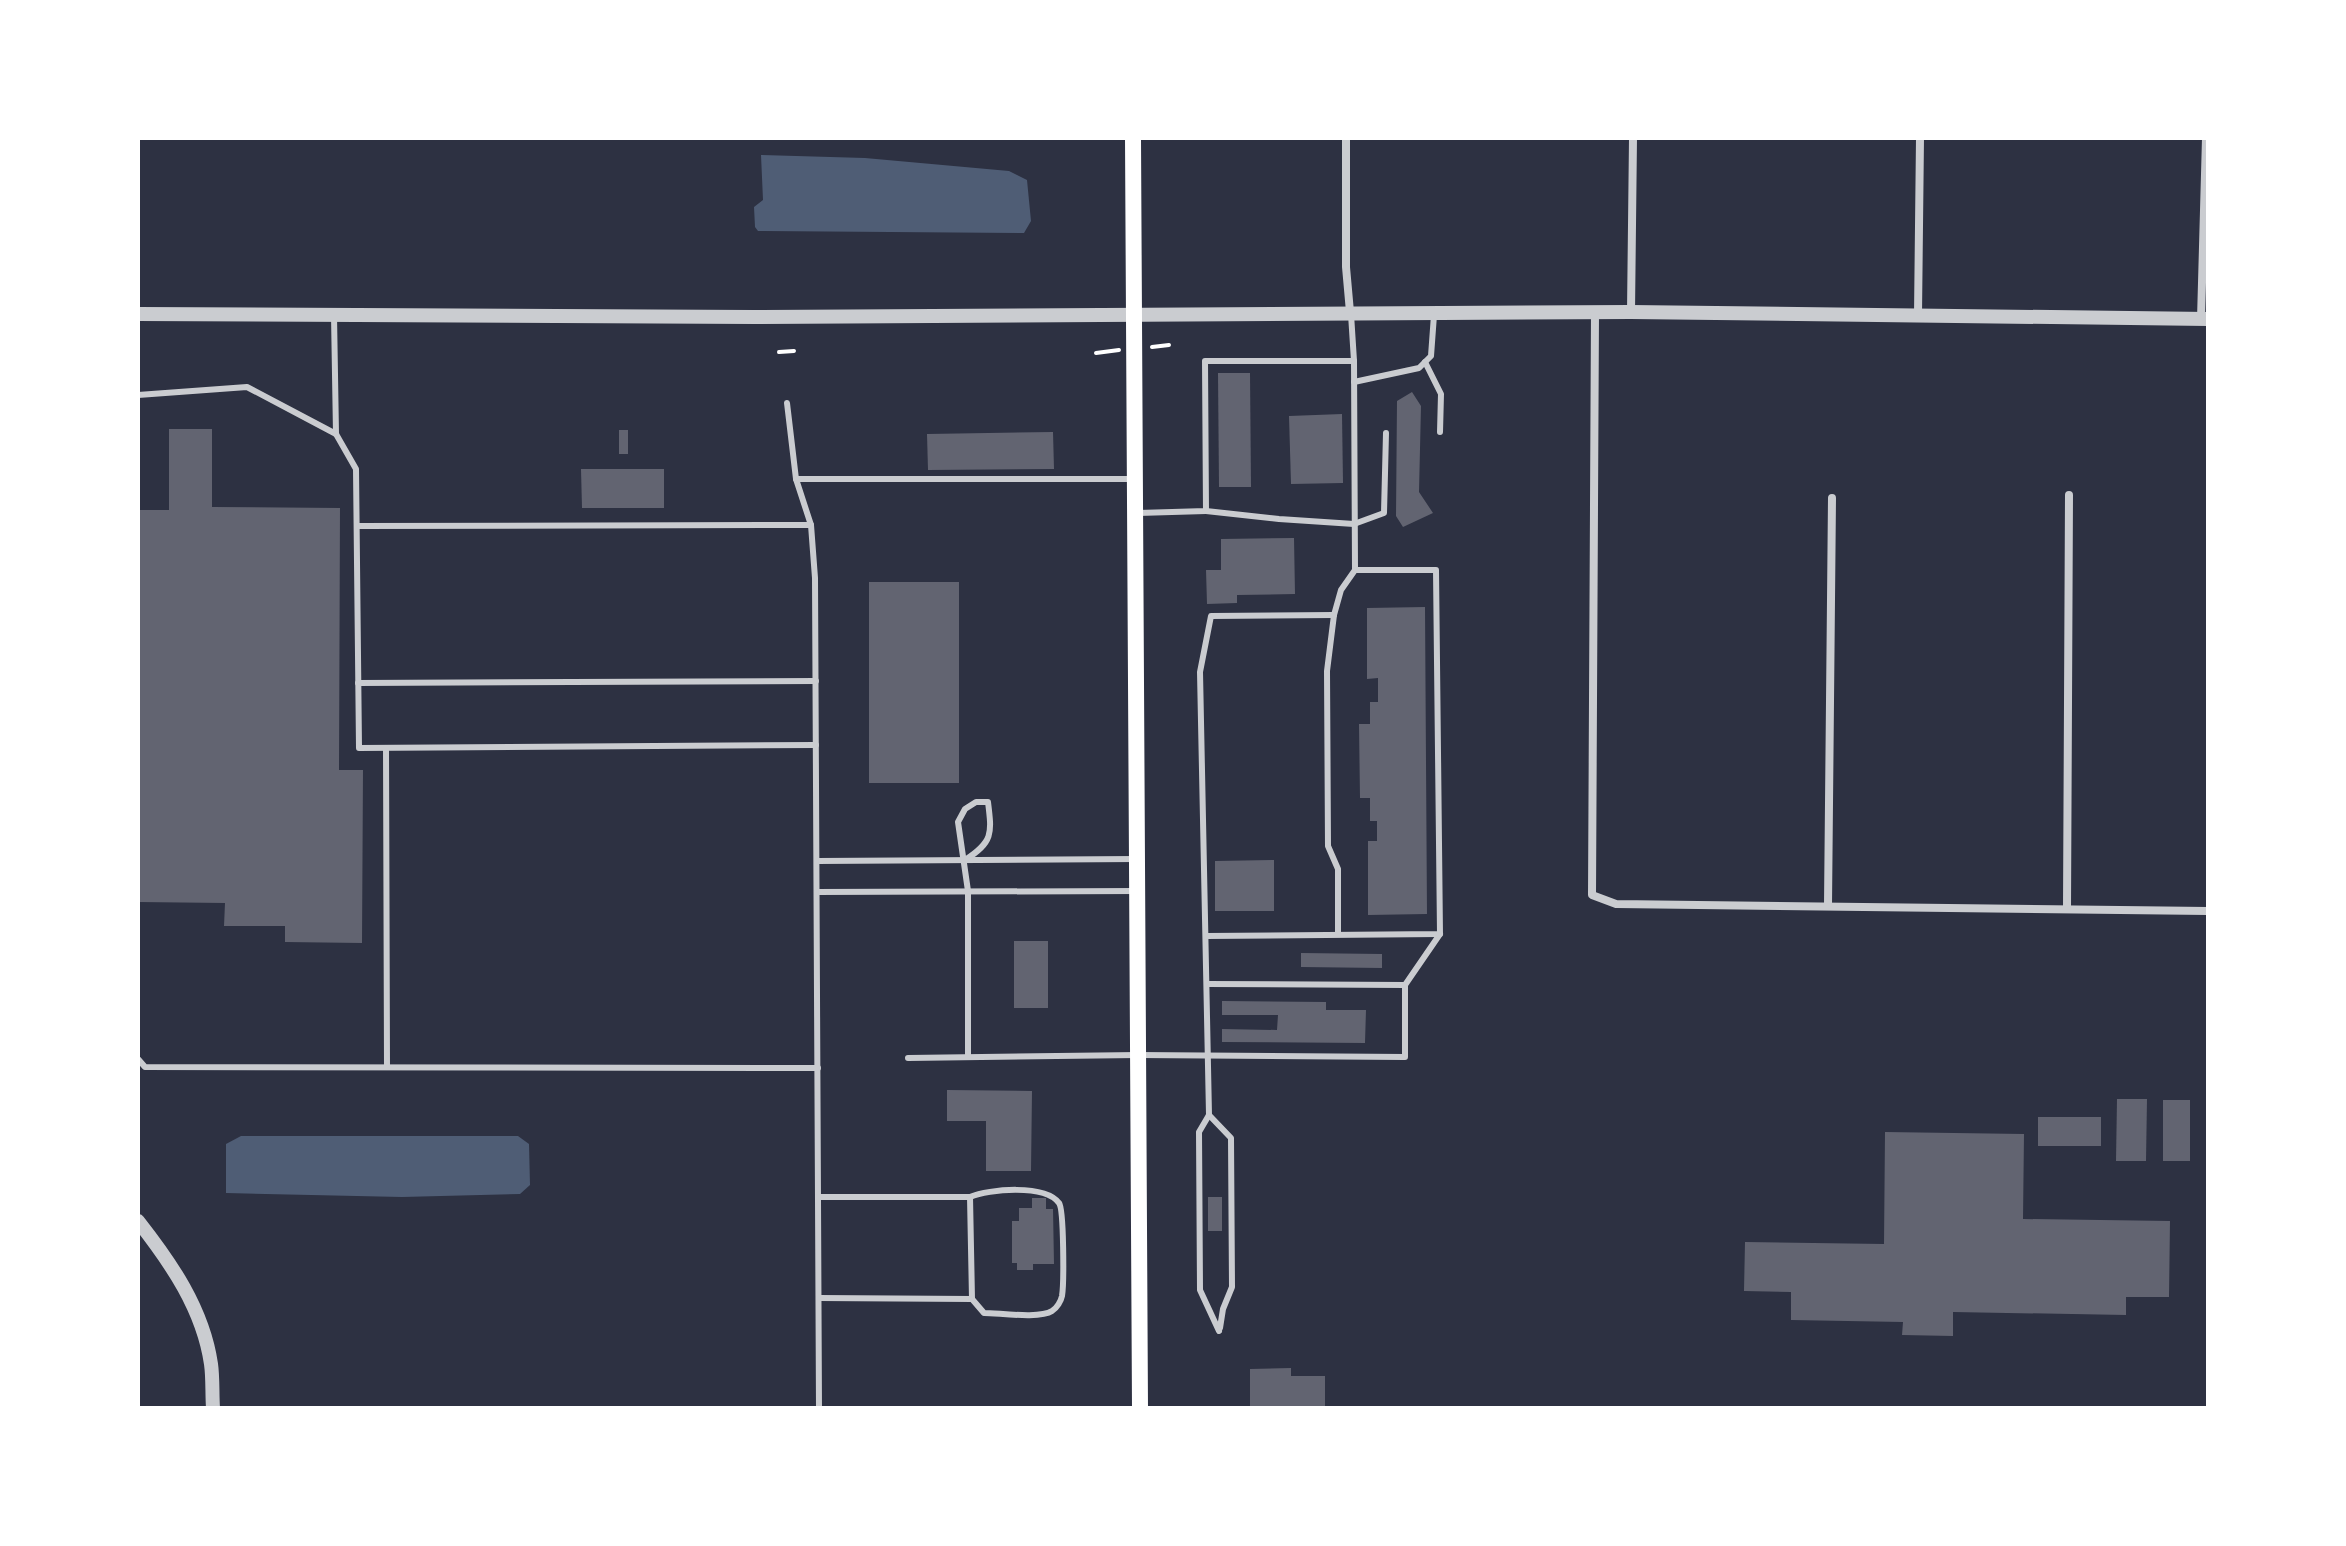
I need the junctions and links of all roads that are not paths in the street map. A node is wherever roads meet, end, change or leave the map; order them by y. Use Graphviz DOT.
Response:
graph roads {
  1 [pos="1133,138"];
  2 [pos="1346,138"];
  3 [pos="1633,138"];
  4 [pos="1920,138"];
  5 [pos="2206,138"];
  6 [pos="1350,312"];
  7 [pos="1434,312"];
  8 [pos="1595,312"];
  9 [pos="1631,312"];
  10 [pos="138,314"];
  11 [pos="334,315"];
  12 [pos="1134,315"];
  13 [pos="1918,315"];
  14 [pos="2204,319"];
  15 [pos="1354,361"];
  16 [pos="1425,362"];
  17 [pos="1354,382"];
  18 [pos="138,395"];
  19 [pos="787,403"];
  20 [pos="1440,432"];
  21 [pos="1386,433"];
  22 [pos="336,434"];
  23 [pos="796,479"];
  24 [pos="1135,479"];
  25 [pos="2069,495"];
  26 [pos="1832,498"];
  27 [pos="1206,511"];
  28 [pos="1135,513"];
  29 [pos="1354,524"];
  30 [pos="811,525"];
  31 [pos="357,526"];
  32 [pos="1355,570"];
  33 [pos="1334,615"];
  34 [pos="816,681"];
  35 [pos="358,683"];
  36 [pos="816,745"];
  37 [pos="386,748"];
  38 [pos="1137,859"];
  39 [pos="965,860"];
  40 [pos="817,861"];
  41 [pos="968,891"];
  42 [pos="1137,891"];
  43 [pos="817,892"];
  44 [pos="1828,905"];
  45 [pos="2067,909"];
  46 [pos="2208,911"];
  47 [pos="1338,934"];
  48 [pos="1440,934"];
  49 [pos="1206,936"];
  50 [pos="1207,984"];
  51 [pos="1405,985"];
  52 [pos="1138,1055"];
  53 [pos="1208,1055"];
  54 [pos="968,1057"];
  55 [pos="908,1058"];
  56 [pos="138,1059"];
  57 [pos="387,1067"];
  58 [pos="818,1068"];
  59 [pos="1209,1115"];
  60 [pos="818,1197"];
  61 [pos="970,1197"];
  62 [pos="138,1221"];
  63 [pos="819,1298"];
  64 [pos="972,1299"];
  65 [pos="213,1408"];
  66 [pos="819,1408"];
  67 [pos="1140,1408"];
  1 -- 12 [label="main road"];
  2 -- 6 [label="street"];
  3 -- 9 [label="street"];
  4 -- 13 [label="street"];
  5 -- 14 [label="street"];
  6 -- 7 [label="street"];
  6 -- 12 [label="street"];
  6 -- 15 [label="lane"];
  7 -- 8 [label="street"];
  7 -- 16 [label="lane"];
  8 -- 9 [label="street"];
  8 -- 44 [label="street"];
  9 -- 13 [label="street"];
  10 -- 11 [label="street"];
  11 -- 12 [label="street"];
  11 -- 22 [label="lane"];
  12 -- 24 [label="main road"];
  13 -- 14 [label="street"];
  15 -- 17 [label="lane"];
  15 -- 27 [label="lane"];
  16 -- 17 [label="lane"];
  16 -- 20 [label="lane"];
  17 -- 29 [label="lane"];
  18 -- 22 [label="lane"];
  19 -- 23 [label="lane"];
  21 -- 29 [label="lane"];
  22 -- 31 [label="lane"];
  23 -- 24 [label="lane"];
  23 -- 30 [label="lane"];
  24 -- 28 [label="main road"];
  25 -- 45 [label="street"];
  26 -- 44 [label="street"];
  27 -- 28 [label="lane"];
  27 -- 29 [label="lane"];
  28 -- 38 [label="main road"];
  29 -- 32 [label="lane"];
  30 -- 31 [label="lane"];
  30 -- 34 [label="lane"];
  31 -- 35 [label="lane"];
  32 -- 33 [label="lane"];
  32 -- 48 [label="lane"];
  33 -- 47 [label="lane"];
  33 -- 49 [label="lane"];
  34 -- 35 [label="lane"];
  34 -- 36 [label="lane"];
  35 -- 37 [label="lane"];
  36 -- 37 [label="lane"];
  36 -- 40 [label="lane"];
  37 -- 57 [label="lane"];
  38 -- 39 [label="lane"];
  38 -- 42 [label="main road"];
  39 -- 39 [label="lane"];
  39 -- 40 [label="lane"];
  39 -- 41 [label="lane"];
  40 -- 43 [label="lane"];
  41 -- 42 [label="lane"];
  41 -- 43 [label="lane"];
  41 -- 54 [label="lane"];
  42 -- 52 [label="main road"];
  43 -- 58 [label="lane"];
  44 -- 45 [label="street"];
  45 -- 46 [label="street"];
  47 -- 48 [label="lane"];
  47 -- 49 [label="lane"];
  48 -- 51 [label="lane"];
  49 -- 50 [label="lane"];
  50 -- 51 [label="lane"];
  50 -- 53 [label="lane"];
  51 -- 53 [label="lane"];
  52 -- 53 [label="lane"];
  52 -- 54 [label="lane"];
  52 -- 67 [label="main road"];
  53 -- 59 [label="lane"];
  54 -- 55 [label="lane"];
  56 -- 57 [label="lane"];
  57 -- 58 [label="lane"];
  58 -- 60 [label="lane"];
  59 -- 59 [label="lane"];
  60 -- 61 [label="lane"];
  60 -- 63 [label="lane"];
  61 -- 64 [label="lane"];
  61 -- 64 [label="lane"];
  62 -- 65 [label="street"];
  63 -- 64 [label="lane"];
  63 -- 66 [label="lane"];
}
